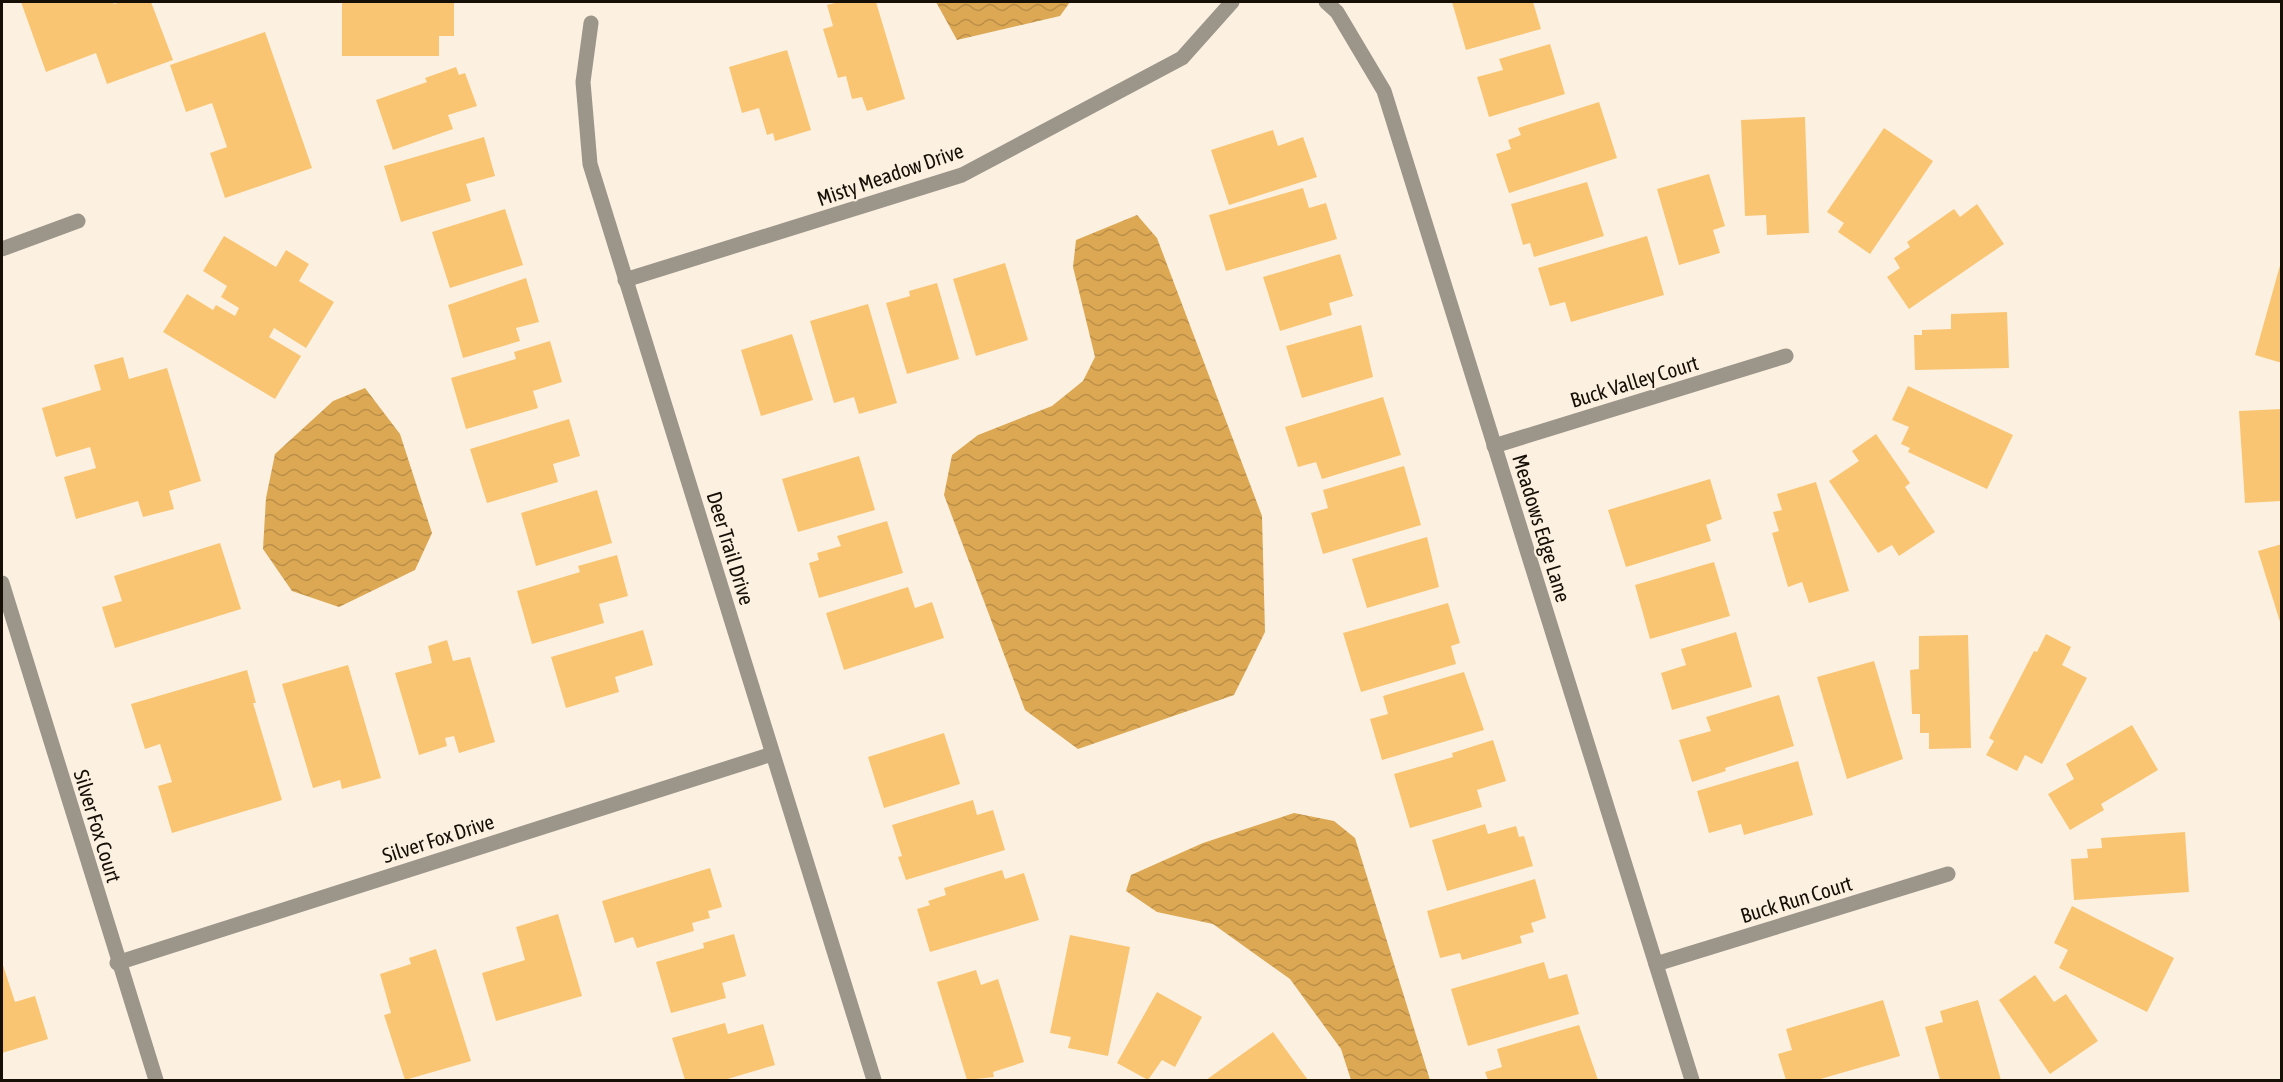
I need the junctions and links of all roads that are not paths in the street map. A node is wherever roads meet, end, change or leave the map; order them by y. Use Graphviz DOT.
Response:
graph roads {
  1 [pos="1232,2"];
  2 [pos="1326,2"];
  3 [pos="591,23"];
  4 [pos="78,221"];
  5 [pos="2,249"];
  6 [pos="626,280"];
  7 [pos="1786,356"];
  8 [pos="1494,446"];
  9 [pos="2,583"];
  10 [pos="772,754"];
  11 [pos="1948,874"];
  12 [pos="117,963"];
  13 [pos="1656,964"];
  14 [pos="156,1080"];
  15 [pos="874,1080"];
  16 [pos="1692,1080"];
  1 -- 6 [label="street, Misty Meadow Drive"];
  2 -- 8 [label="street, Meadows Edge Lane"];
  3 -- 6 [label="street, Deer Trail Drive"];
  4 -- 5 [label="street"];
  6 -- 10 [label="street, Deer Trail Drive"];
  7 -- 8 [label="street, Buck Valley Court"];
  8 -- 13 [label="street, Meadows Edge Lane"];
  9 -- 12 [label="street, Silver Fox Court"];
  10 -- 12 [label="street, Silver Fox Drive"];
  10 -- 15 [label="street, Deer Trail Drive"];
  11 -- 13 [label="street, Buck Run Court"];
  12 -- 14 [label="street, Silver Fox Court"];
  13 -- 16 [label="street, Meadows Edge Lane"];
}
